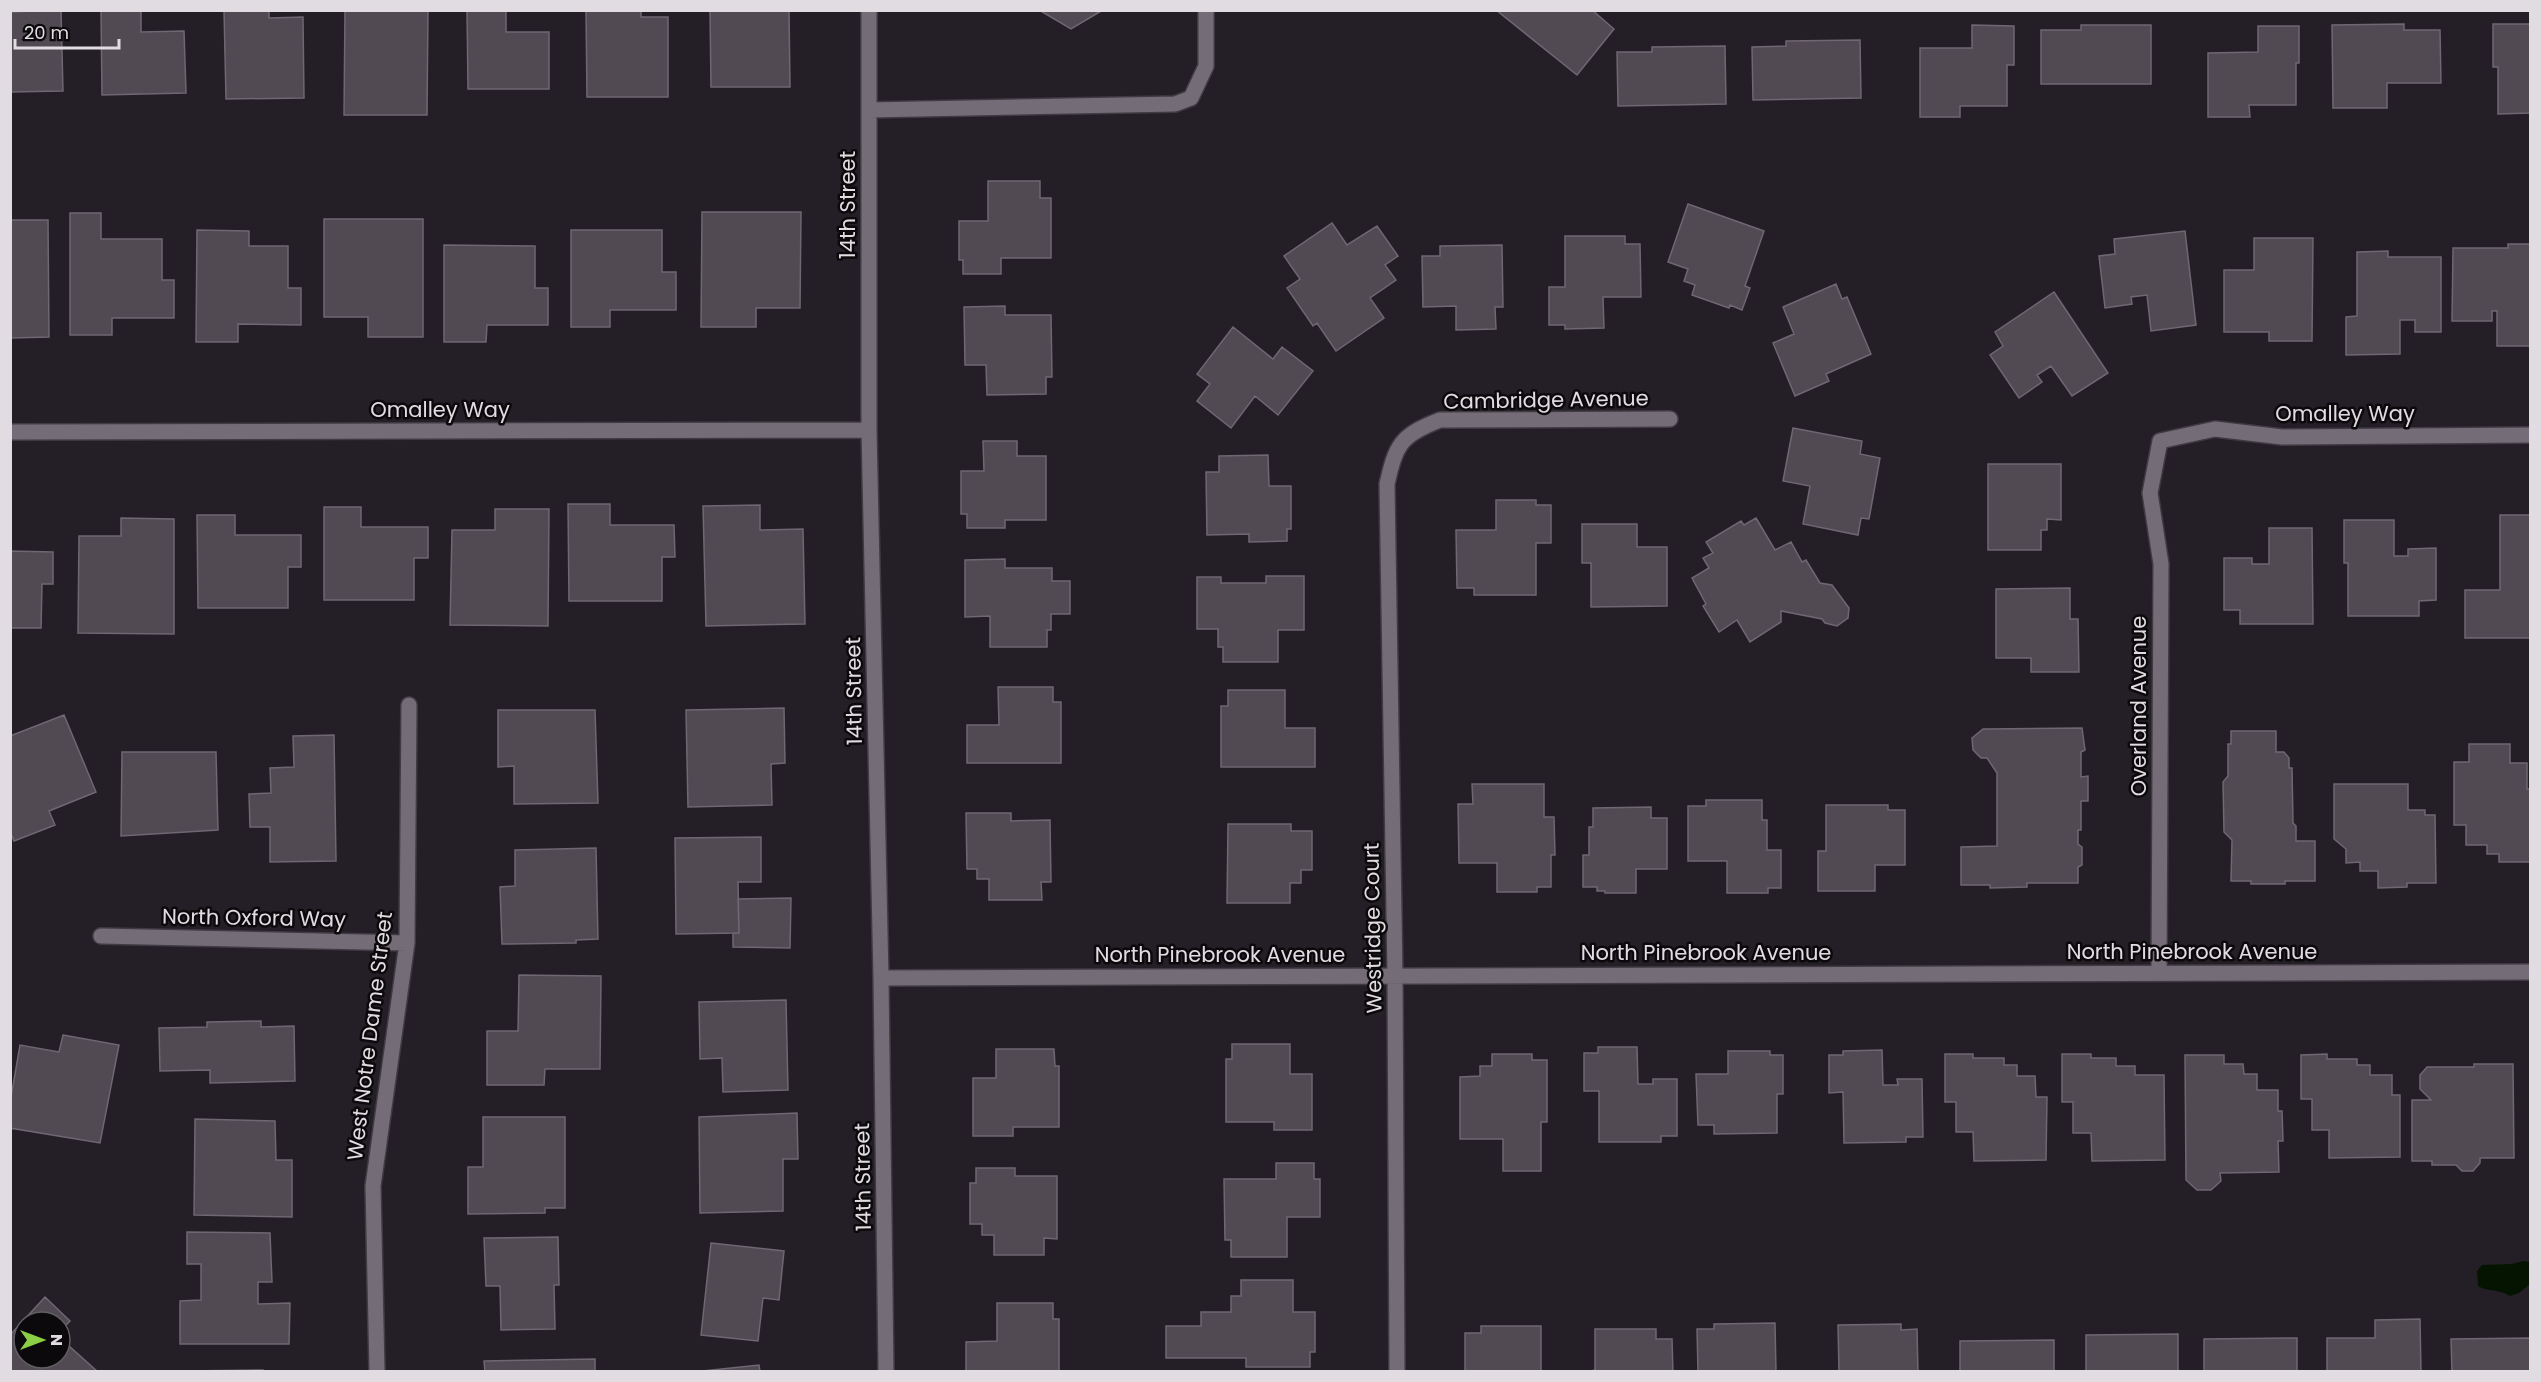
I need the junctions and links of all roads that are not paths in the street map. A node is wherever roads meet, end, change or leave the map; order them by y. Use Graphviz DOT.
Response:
graph roads {
  1 [pos="869,10"];
  2 [pos="1206,10"];
  3 [pos="869,110"];
  4 [pos="1670,419"];
  5 [pos="869,430"];
  6 [pos="10,432"];
  7 [pos="2530,435"];
  8 [pos="2160,441"];
  9 [pos="1387,484"];
  10 [pos="409,705"];
  11 [pos="101,936"];
  12 [pos="407,943"];
  13 [pos="2530,972"];
  14 [pos="2160,973"];
  15 [pos="1395,975"];
  16 [pos="881,978"];
  17 [pos="377,1371"];
  18 [pos="886,1371"];
  19 [pos="1397,1371"];
  1 -- 3 [label="street, 14th Street"];
  2 -- 3 [label="street"];
  3 -- 5 [label="street, 14th Street"];
  4 -- 9 [label="street, Cambridge Avenue"];
  5 -- 6 [label="street, Omalley Way"];
  5 -- 16 [label="street, 14th Street"];
  7 -- 8 [label="street, Omalley Way"];
  8 -- 14 [label="street, Overland Avenue"];
  9 -- 15 [label="street, Westridge Court"];
  10 -- 12 [label="street, West Notre Dame Street"];
  11 -- 12 [label="street, North Oxford Way"];
  12 -- 17 [label="street, West Notre Dame Street"];
  13 -- 14 [label="street, North Pinebrook Avenue"];
  14 -- 15 [label="street, North Pinebrook Avenue"];
  15 -- 16 [label="street, North Pinebrook Avenue"];
  15 -- 19 [label="street, Westridge Court"];
  16 -- 18 [label="street, 14th Street"];
}
